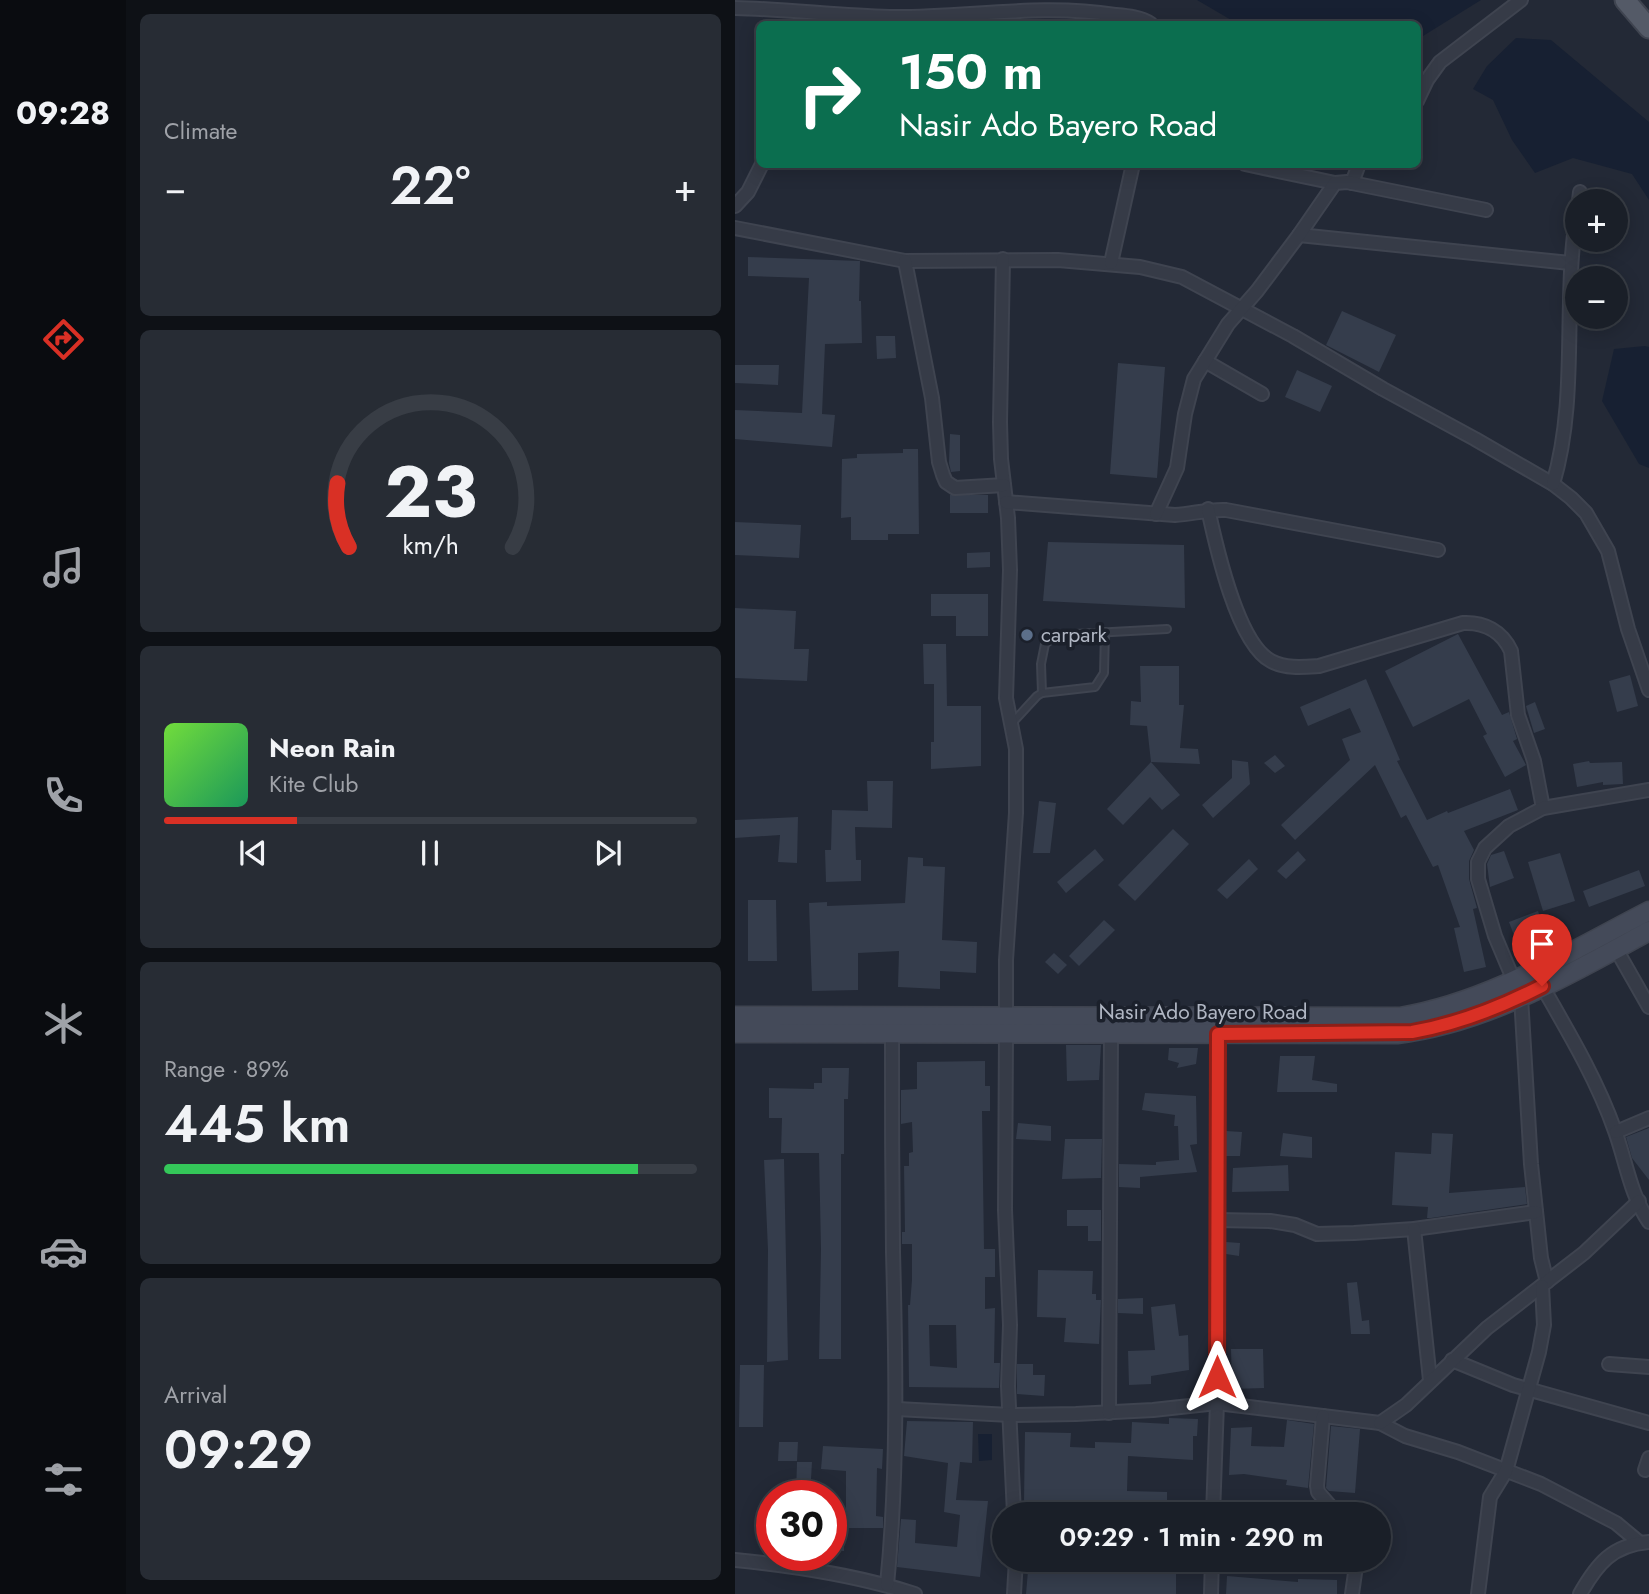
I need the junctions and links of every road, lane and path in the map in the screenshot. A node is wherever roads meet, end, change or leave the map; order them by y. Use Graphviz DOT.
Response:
graph roads {
  1 [pos="976,0"];
  2 [pos="1521,0"];
  3 [pos="1625,0"];
  4 [pos="762,4"];
  5 [pos="1089,6"];
  6 [pos="735,8"];
  7 [pos="976,14"];
  8 [pos="799,18"];
  9 [pos="1144,21"];
  10 [pos="1649,28"];
  11 [pos="1421,94"];
  12 [pos="760,168"];
  13 [pos="1132,168"];
  14 [pos="1264,168"];
  15 [pos="1358,168"];
  16 [pos="1335,183"];
  17 [pos="1352,183"];
  18 [pos="735,206"];
  19 [pos="1486,211"];
  20 [pos="735,228"];
  21 [pos="1299,235"];
  22 [pos="1572,252"];
  23 [pos="1003,259"];
  24 [pos="905,261"];
  25 [pos="1111,263"];
  26 [pos="1570,263"];
  27 [pos="1241,309"];
  28 [pos="1205,361"];
  29 [pos="1262,394"];
  30 [pos="1553,484"];
  31 [pos="1004,485"];
  32 [pos="1006,502"];
  33 [pos="1208,509"];
  34 [pos="1156,514"];
  35 [pos="1438,550"];
  36 [pos="1167,629"];
  37 [pos="1104,632"];
  38 [pos="1649,690"];
  39 [pos="1042,693"];
  40 [pos="1011,723"];
  41 [pos="1649,790"];
  42 [pos="1543,808"];
  43 [pos="1649,911"];
  44 [pos="1649,932"];
  45 [pos="1616,949"];
  46 [pos="1542,986"];
  47 [pos="1518,989"];
  48 [pos="1649,1007"];
  49 [pos="735,1016"];
  50 [pos="1006,1025"];
  51 [pos="735,1033"];
  52 [pos="892,1034"];
  53 [pos="1111,1034"];
  54 [pos="1218,1034"];
  55 [pos="1649,1118"];
  56 [pos="1616,1132"];
  57 [pos="1536,1212"];
  58 [pos="1645,1212"];
  59 [pos="1217,1220"];
  60 [pos="1414,1229"];
  61 [pos="1544,1284"];
  62 [pos="1452,1360"];
  63 [pos="1609,1364"];
  64 [pos="1649,1367"];
  65 [pos="1430,1380"];
  66 [pos="1530,1389"];
  67 [pos="1217,1403"];
  68 [pos="897,1409"];
  69 [pos="1109,1413"];
  70 [pos="1010,1415"];
  71 [pos="1323,1416"];
  72 [pos="1380,1423"];
  73 [pos="1649,1423"];
  74 [pos="1506,1471"];
  75 [pos="1014,1502"];
  76 [pos="1213,1502"];
  77 [pos="1327,1502"];
  78 [pos="1645,1543"];
  79 [pos="735,1560"];
  80 [pos="1015,1572"];
  81 [pos="1212,1572"];
  82 [pos="1355,1572"];
  83 [pos="887,1586"];
  84 [pos="915,1594"];
  85 [pos="1014,1594"];
  86 [pos="1211,1594"];
  87 [pos="1352,1594"];
  88 [pos="1478,1594"];
  89 [pos="1580,1594"];
  1 -- 7 [label="street"];
  2 -- 11 [label="street"];
  3 -- 10 [label="main road"];
  4 -- 6 [label="street"];
  4 -- 8 [label="street"];
  5 -- 7 [label="street"];
  5 -- 9 [label="street"];
  7 -- 8 [label="street"];
  12 -- 18 [label="street"];
  13 -- 25 [label="street"];
  14 -- 16 [label="street"];
  15 -- 17 [label="street"];
  16 -- 17 [label="street"];
  16 -- 21 [label="street"];
  17 -- 19 [label="street"];
  20 -- 24 [label="street"];
  21 -- 26 [label="street"];
  21 -- 27 [label="street"];
  22 -- 26 [label="street"];
  23 -- 24 [label="street"];
  23 -- 25 [label="street"];
  23 -- 31 [label="street"];
  24 -- 31 [label="street"];
  25 -- 27 [label="street"];
  26 -- 30 [label="street"];
  27 -- 28 [label="street"];
  27 -- 30 [label="street"];
  28 -- 29 [label="street"];
  28 -- 34 [label="street"];
  30 -- 38 [label="street"];
  31 -- 32 [label="street"];
  32 -- 34 [label="street"];
  32 -- 40 [label="street"];
  33 -- 34 [label="street"];
  33 -- 35 [label="street"];
  33 -- 42 [label="street"];
  36 -- 37 [label="lane"];
  37 -- 39 [label="lane"];
  37 -- 39 [label="lane"];
  39 -- 40 [label="lane"];
  40 -- 50 [label="street"];
  41 -- 42 [label="street"];
  42 -- 47 [label="street"];
  43 -- 47 [label="street"];
  44 -- 45 [label="street, Nasir Ado Bayero Road"];
  45 -- 46 [label="street, Nasir Ado Bayero Road"];
  45 -- 48 [label="street"];
  46 -- 47 [label="street, Nasir Ado Bayero Road"];
  46 -- 56 [label="street"];
  47 -- 50 [label="street"];
  47 -- 54 [label="street, Nasir Ado Bayero Road"];
  47 -- 57 [label="street"];
  49 -- 50 [label="street"];
  50 -- 52 [label="street, Nasir Ado Bayero Road"];
  50 -- 53 [label="street, Nasir Ado Bayero Road"];
  50 -- 70 [label="street"];
  51 -- 52 [label="street, Nasir Ado Bayero Road"];
  52 -- 68 [label="street"];
  53 -- 54 [label="street, Nasir Ado Bayero Road"];
  53 -- 69 [label="street"];
  54 -- 59 [label="street"];
  55 -- 56 [label="street"];
  56 -- 58 [label="street"];
  57 -- 60 [label="street"];
  57 -- 61 [label="street"];
  58 -- 61 [label="street"];
  59 -- 60 [label="street"];
  59 -- 67 [label="street"];
  60 -- 65 [label="street"];
  61 -- 62 [label="street"];
  61 -- 66 [label="street"];
  62 -- 65 [label="street"];
  62 -- 66 [label="street"];
  63 -- 64 [label="street"];
  65 -- 72 [label="street"];
  66 -- 73 [label="street"];
  66 -- 74 [label="street"];
  67 -- 69 [label="street"];
  67 -- 71 [label="street"];
  67 -- 76 [label="street"];
  68 -- 70 [label="street"];
  68 -- 83 [label="street"];
  69 -- 70 [label="street"];
  70 -- 75 [label="street"];
  71 -- 72 [label="street"];
  71 -- 77 [label="street"];
  72 -- 74 [label="street"];
  74 -- 78 [label="street"];
  74 -- 88 [label="street"];
  78 -- 89 [label="street"];
  79 -- 83 [label="street"];
  80 -- 85 [label="street"];
  81 -- 86 [label="street"];
  82 -- 87 [label="street"];
  83 -- 84 [label="street"];
}
